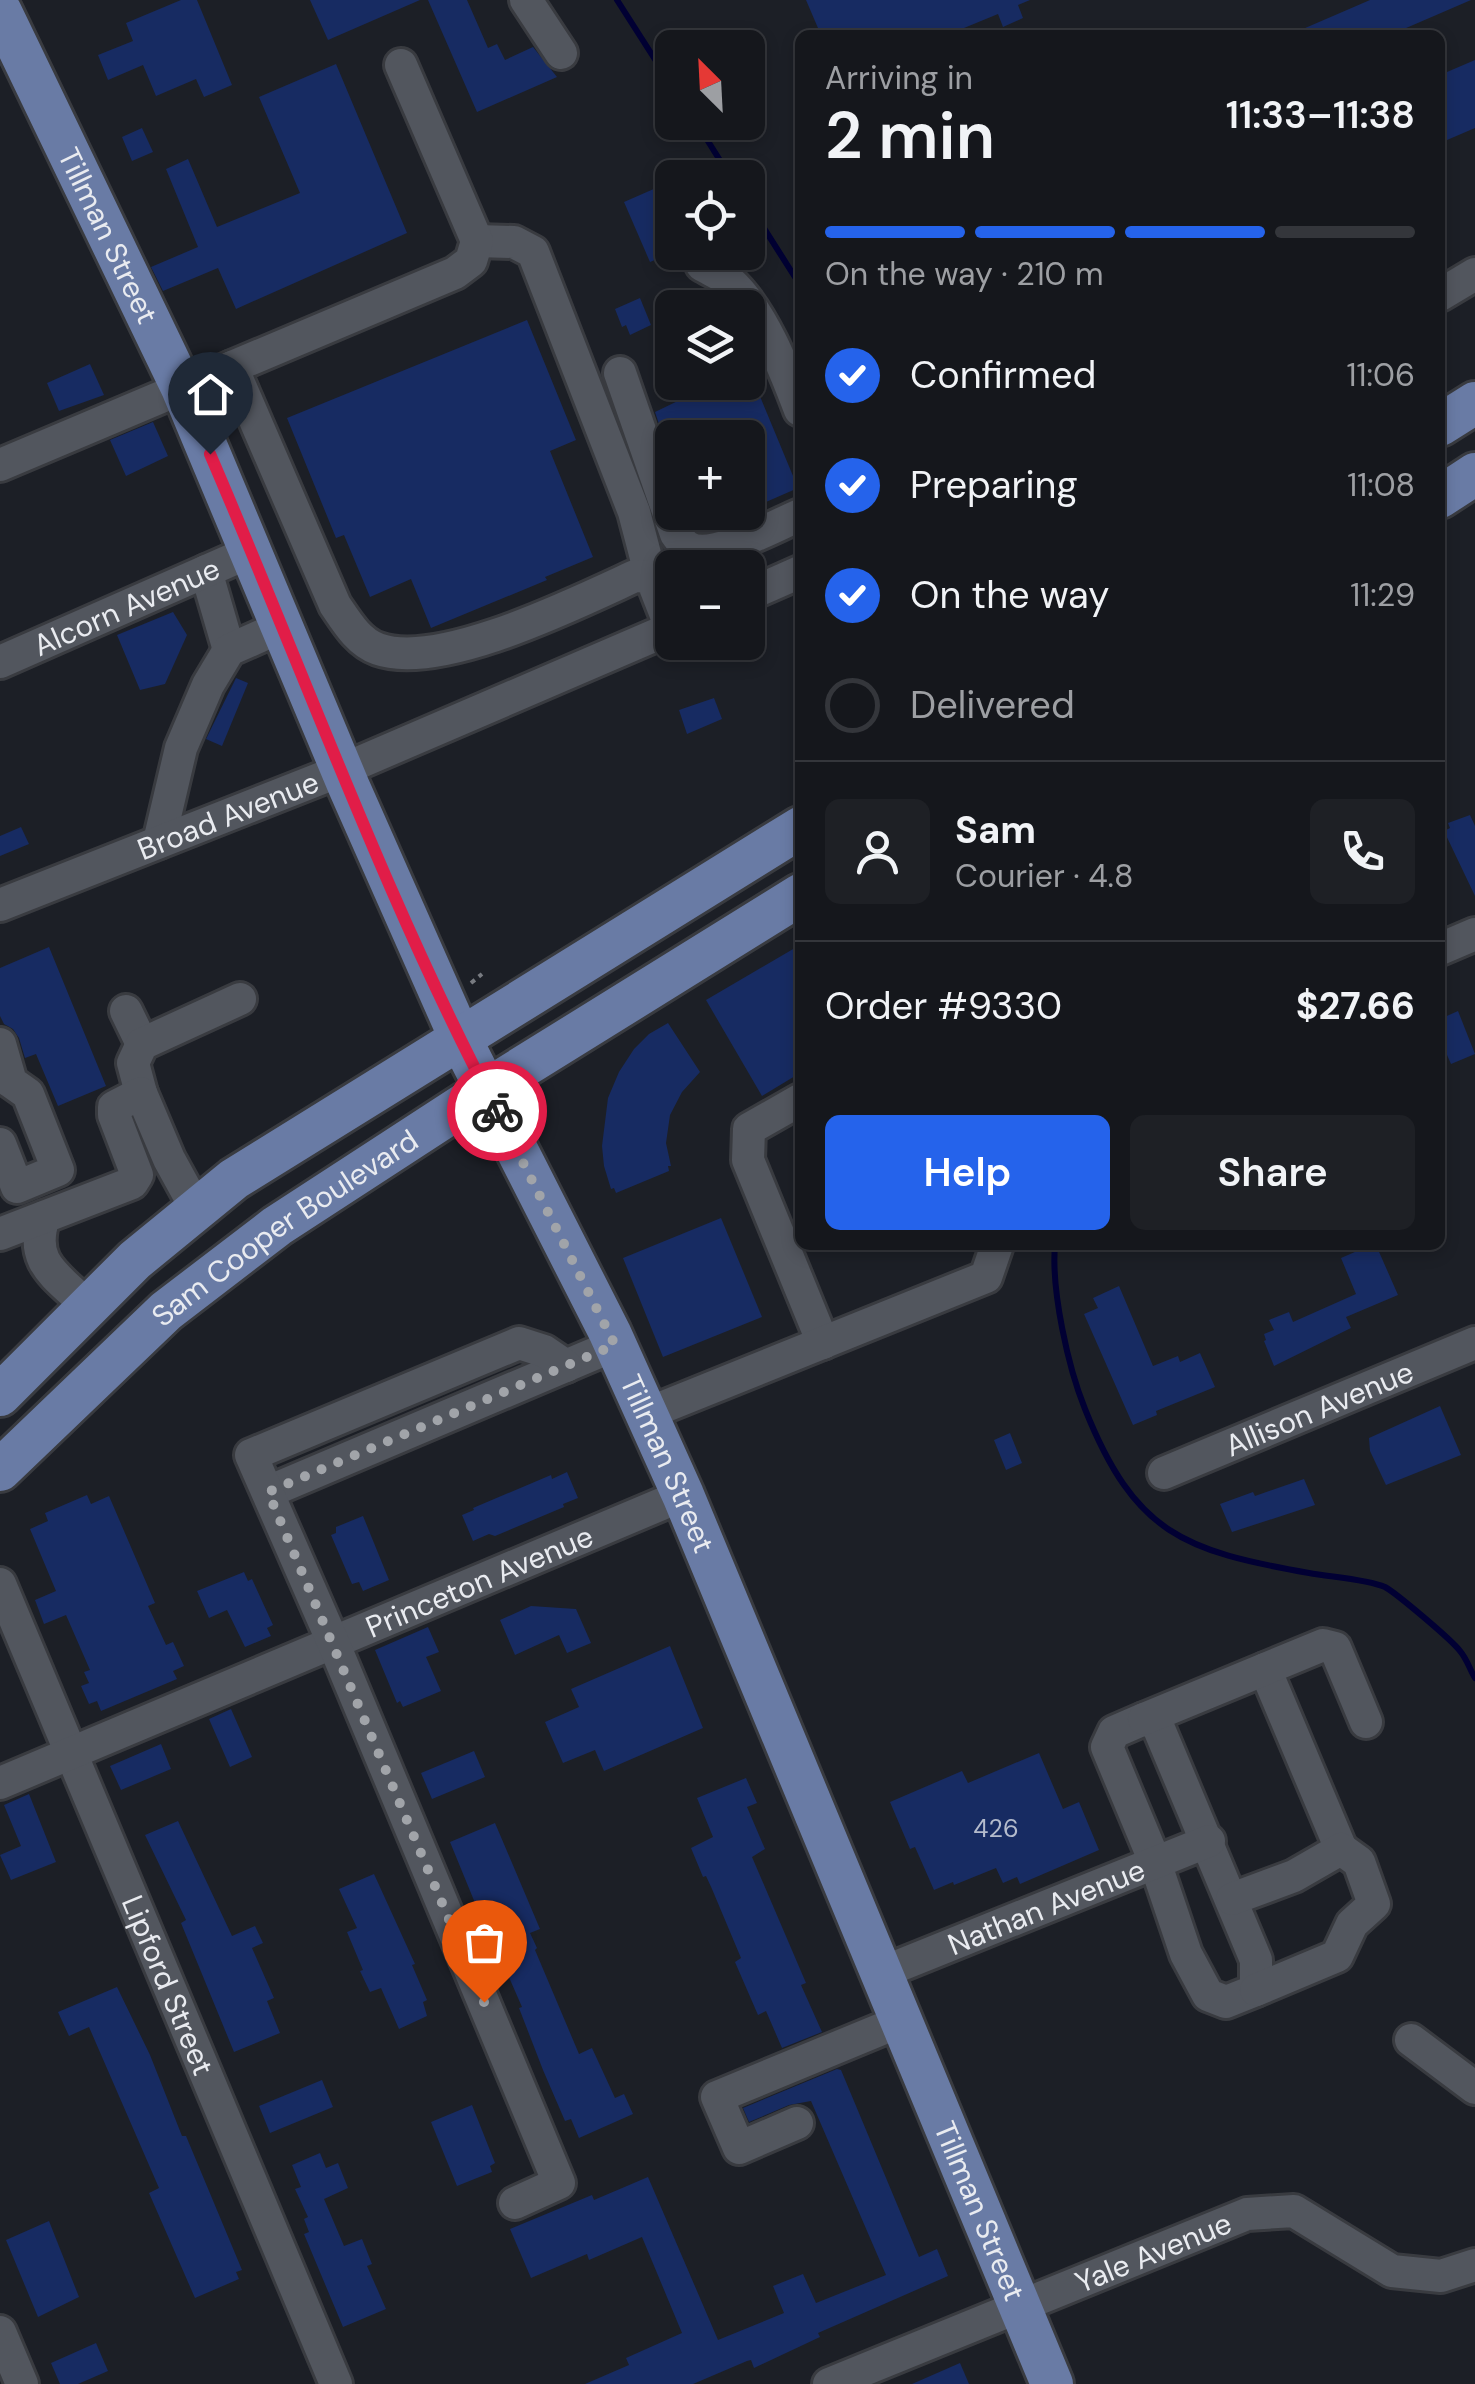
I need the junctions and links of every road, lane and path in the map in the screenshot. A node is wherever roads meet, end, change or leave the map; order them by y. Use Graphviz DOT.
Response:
graph roads {
  1 [pos="29,0"];
  2 [pos="526,0"];
  3 [pos="0,13"];
  4 [pos="561,53"];
  5 [pos="401,65"];
  6 [pos="477,241"];
  7 [pos="711,270"];
  8 [pos="1475,274"];
  9 [pos="1445,292"];
  10 [pos="232,367"];
  11 [pos="620,373"];
  12 [pos="182,388"];
  13 [pos="795,397"];
  14 [pos="1475,403"];
  15 [pos="1445,422"];
  16 [pos="644,443"];
  17 [pos="613,457"];
  18 [pos="0,465"];
  19 [pos="1475,474"];
  20 [pos="1445,494"];
  21 [pos="795,518"];
  22 [pos="695,550"];
  23 [pos="737,550"];
  24 [pos="252,551"];
  25 [pos="206,572"];
  26 [pos="795,574"];
  27 [pos="651,577"];
  28 [pos="655,587"];
  29 [pos="765,587"];
  30 [pos="283,626"];
  31 [pos="655,635"];
  32 [pos="228,650"];
  33 [pos="0,662"];
  34 [pos="342,770"];
  35 [pos="795,831"];
  36 [pos="160,842"];
  37 [pos="795,899"];
  38 [pos="0,905"];
  39 [pos="1475,934"];
  40 [pos="1445,947"];
  41 [pos="482,974"];
  42 [pos="468,986"];
  43 [pos="240,999"];
  44 [pos="126,1011"];
  45 [pos="460,1040"];
  46 [pos="0,1044"];
  47 [pos="142,1044"];
  48 [pos="5,1086"];
  49 [pos="486,1090"];
  50 [pos="141,1093"];
  51 [pos="795,1103"];
  52 [pos="0,1144"];
  53 [pos="197,1210"];
  54 [pos="44,1217"];
  55 [pos="0,1234"];
  56 [pos="995,1250"];
  57 [pos="88,1307"];
  58 [pos="823,1343"];
  59 [pos="1475,1343"];
  60 [pos="615,1345"];
  61 [pos="566,1366"];
  62 [pos="0,1396"];
  63 [pos="646,1414"];
  64 [pos="0,1470"];
  65 [pos="1164,1473"];
  66 [pos="268,1492"];
  67 [pos="683,1496"];
  68 [pos="0,1584"];
  69 [pos="10,1635"];
  70 [pos="333,1642"];
  71 [pos="1265,1668"];
  72 [pos="1144,1718"];
  73 [pos="1366,1722"];
  74 [pos="73,1752"];
  75 [pos="0,1784"];
  76 [pos="1209,1841"];
  77 [pos="1341,1849"];
  78 [pos="1155,1862"];
  79 [pos="1232,1899"];
  80 [pos="881,1973"];
  81 [pos="1256,1990"];
  82 [pos="902,2021"];
  83 [pos="1411,2040"];
  84 [pos="1475,2088"];
  85 [pos="797,2122"];
  86 [pos="514,2202"];
  87 [pos="1475,2265"];
  88 [pos="1020,2306"];
  89 [pos="3,2347"];
  90 [pos="22,2384"];
  91 [pos="336,2384"];
  92 [pos="829,2384"];
  93 [pos="1052,2384"];
  1 -- 3 [label="main road"];
  2 -- 4 [label="street"];
  3 -- 12 [label="main road, Tillman Street"];
  5 -- 6 [label="street"];
  6 -- 10 [label="street"];
  6 -- 17 [label="street"];
  7 -- 13 [label="street"];
  8 -- 9 [label="street"];
  10 -- 12 [label="street"];
  10 -- 27 [label="street"];
  11 -- 16 [label="street"];
  12 -- 18 [label="street"];
  12 -- 24 [label="main road, Tillman Street"];
  14 -- 15 [label="main road"];
  16 -- 17 [label="street"];
  16 -- 22 [label="street"];
  17 -- 27 [label="street"];
  19 -- 20 [label="main road"];
  21 -- 23 [label="street"];
  24 -- 25 [label="street, Alcorn Avenue"];
  24 -- 30 [label="main road, Tillman Street"];
  25 -- 32 [label="street"];
  25 -- 33 [label="street, Alcorn Avenue"];
  26 -- 29 [label="street"];
  27 -- 28 [label="street"];
  30 -- 32 [label="street"];
  30 -- 34 [label="main road, Tillman Street"];
  31 -- 34 [label="street, Broad Avenue"];
  32 -- 36 [label="street"];
  34 -- 36 [label="street, Broad Avenue"];
  34 -- 45 [label="main road, Tillman Street"];
  35 -- 45 [label="main road, Sam Cooper Boulevard"];
  36 -- 38 [label="street, Broad Avenue"];
  37 -- 49 [label="main road, Sam Cooper Boulevard"];
  39 -- 40 [label="street"];
  41 -- 42 [label="path"];
  43 -- 47 [label="street"];
  44 -- 47 [label="street"];
  45 -- 49 [label="main road, Tillman Street"];
  45 -- 53 [label="main road, Sam Cooper Boulevard"];
  46 -- 48 [label="street"];
  47 -- 50 [label="street"];
  48 -- 52 [label="street"];
  49 -- 60 [label="main road, Tillman Street"];
  49 -- 64 [label="main road, Sam Cooper Boulevard"];
  50 -- 53 [label="street"];
  50 -- 54 [label="street"];
  51 -- 58 [label="street"];
  53 -- 57 [label="main road, Sam Cooper Boulevard"];
  54 -- 55 [label="street"];
  54 -- 57 [label="street"];
  56 -- 58 [label="street"];
  57 -- 62 [label="main road, Sam Cooper Boulevard"];
  58 -- 63 [label="street"];
  59 -- 65 [label="street, Allison Avenue"];
  60 -- 61 [label="street"];
  60 -- 63 [label="main road, Tillman Street"];
  61 -- 66 [label="street"];
  61 -- 66 [label="street"];
  63 -- 67 [label="main road, Tillman Street"];
  66 -- 70 [label="street"];
  67 -- 70 [label="street, Princeton Avenue"];
  67 -- 80 [label="main road, Tillman Street"];
  68 -- 69 [label="street, Lipford Street"];
  69 -- 74 [label="street, Lipford Street"];
  70 -- 74 [label="street, Princeton Avenue"];
  70 -- 86 [label="street"];
  71 -- 72 [label="street"];
  71 -- 73 [label="street"];
  71 -- 77 [label="street"];
  72 -- 76 [label="street"];
  72 -- 78 [label="street"];
  74 -- 75 [label="street, Princeton Avenue"];
  74 -- 91 [label="street, Lipford Street"];
  76 -- 78 [label="street, Nathan Avenue"];
  76 -- 79 [label="street"];
  77 -- 79 [label="street"];
  77 -- 81 [label="street"];
  78 -- 80 [label="street, Nathan Avenue"];
  78 -- 81 [label="street"];
  79 -- 81 [label="street"];
  80 -- 82 [label="main road, Tillman Street"];
  82 -- 85 [label="street"];
  82 -- 88 [label="main road, Tillman Street"];
  83 -- 84 [label="street"];
  87 -- 88 [label="street, Yale Avenue"];
  88 -- 92 [label="street, Yale Avenue"];
  88 -- 93 [label="main road, Tillman Street"];
  89 -- 90 [label="street"];
}
